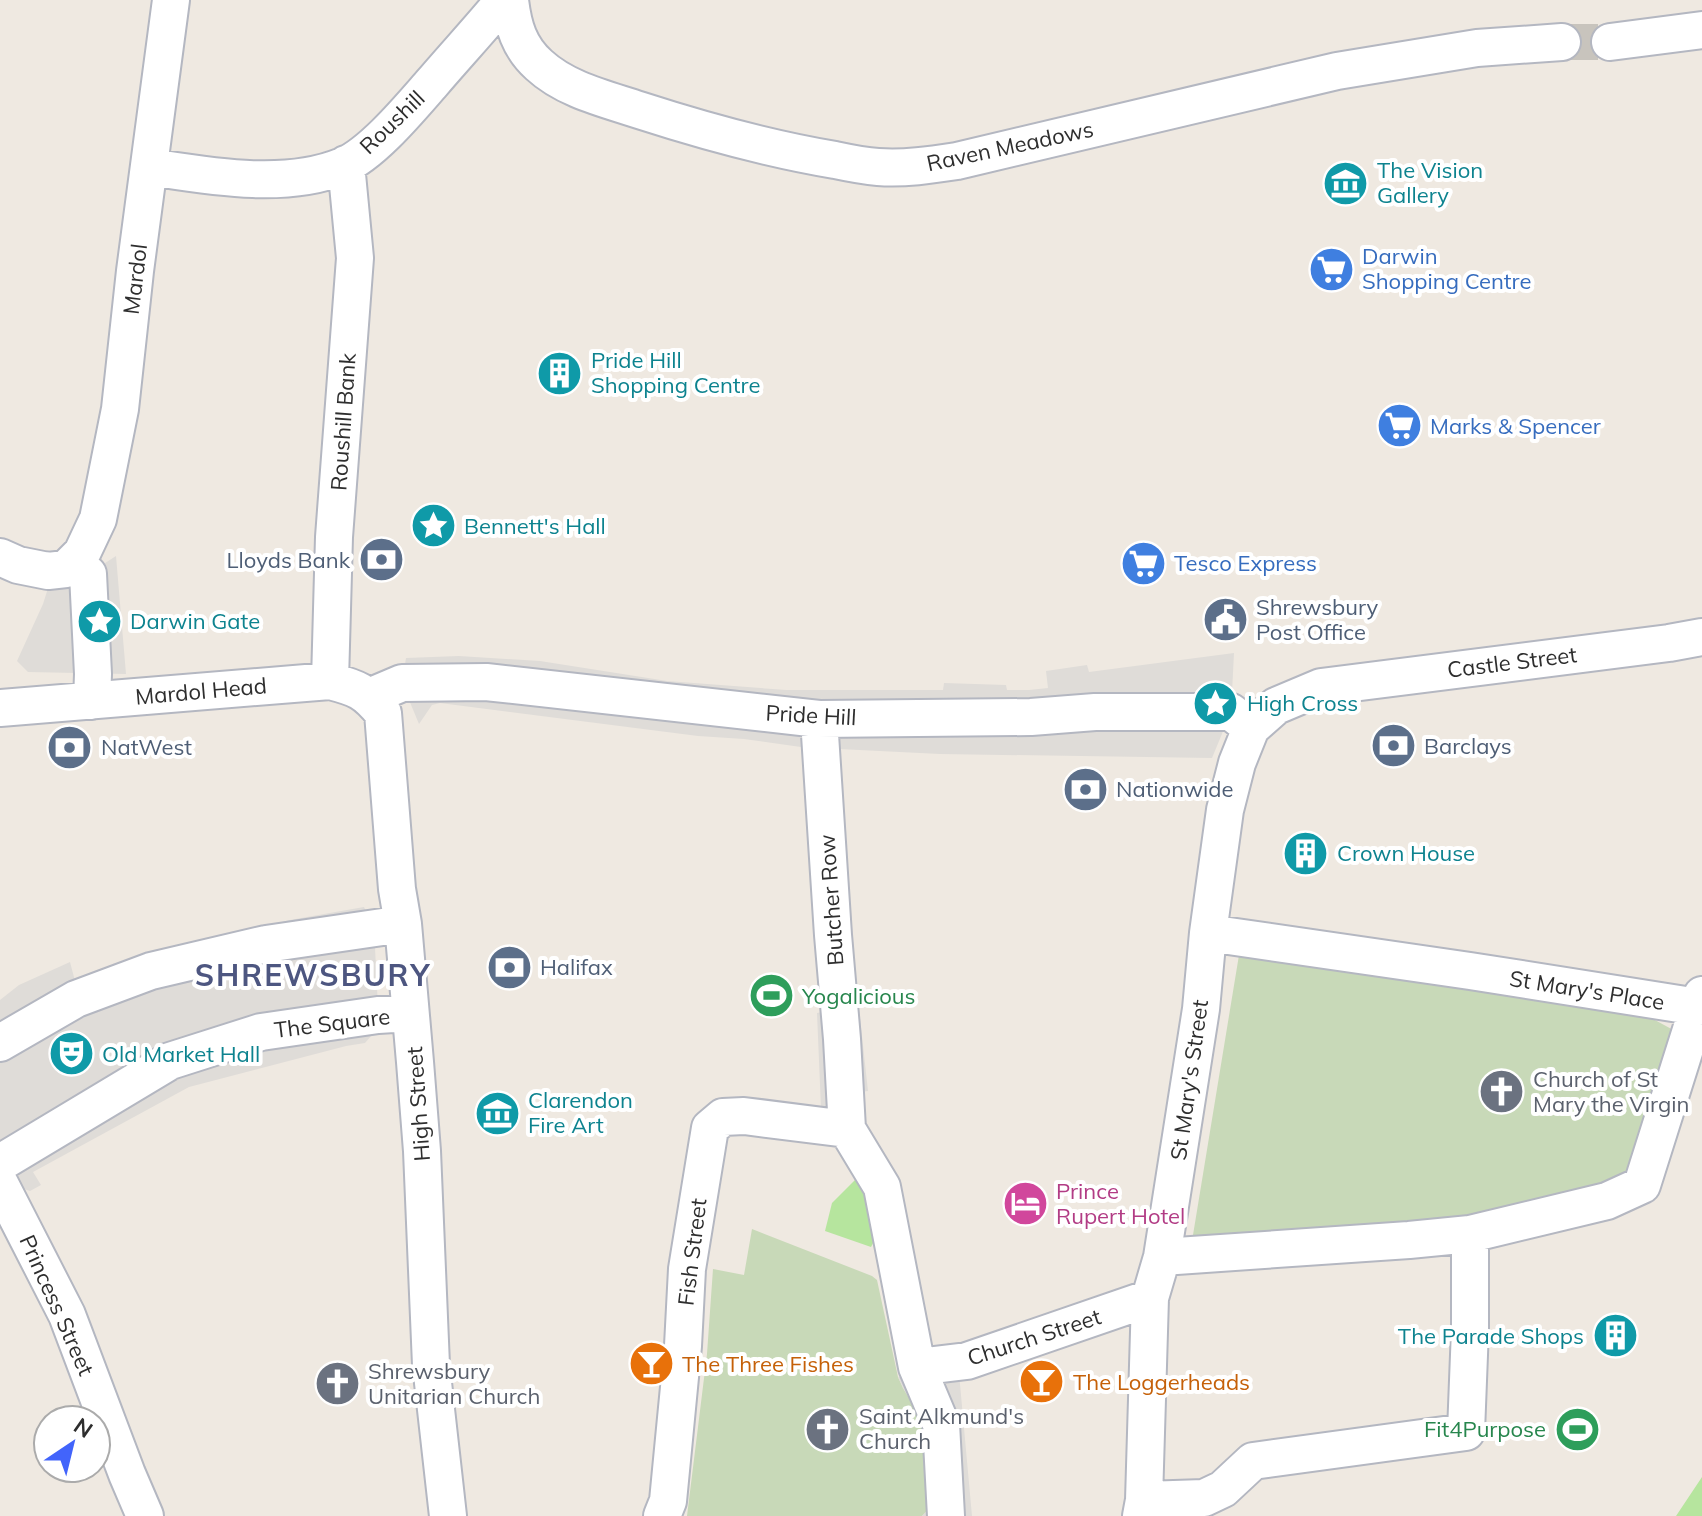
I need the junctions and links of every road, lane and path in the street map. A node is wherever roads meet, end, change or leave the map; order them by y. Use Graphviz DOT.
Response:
graph roads {
  1 [pos="171,0"];
  2 [pos="507,0"];
  3 [pos="1702,30"];
  4 [pos="1562,42"];
  5 [pos="1610,42"];
  6 [pos="346,164"];
  7 [pos="150,167"];
  8 [pos="0,557"];
  9 [pos="85,564"];
  10 [pos="1701,646"];
  11 [pos="330,681"];
  12 [pos="369,697"];
  13 [pos="92,701"];
  14 [pos="15,707"];
  15 [pos="819,719"];
  16 [pos="1251,728"];
  17 [pos="403,924"];
  18 [pos="1208,933"];
  19 [pos="1700,1001"];
  20 [pos="410,1013"];
  21 [pos="0,1043"];
  22 [pos="846,1111"];
  23 [pos="0,1163"];
  24 [pos="0,1184"];
  25 [pos="1470,1234"];
  26 [pos="1162,1257"];
  27 [pos="1150,1298"];
  28 [pos="917,1367"];
  29 [pos="1142,1508"];
  30 [pos="145,1516"];
  31 [pos="448,1516"];
  32 [pos="662,1516"];
  33 [pos="946,1516"];
  1 -- 7 [label="street, Mardol"];
  2 -- 4 [label="street, Raven Meadows"];
  2 -- 6 [label="street, Roushill"];
  3 -- 5 [label="street"];
  6 -- 7 [label="street, Roushill"];
  6 -- 11 [label="street, Roushill Bank"];
  7 -- 9 [label="street, Mardol"];
  8 -- 9 [label="street"];
  9 -- 13 [label="street, Mardol"];
  10 -- 16 [label="street, Castle Street"];
  11 -- 12 [label="street, Mardol Head"];
  11 -- 13 [label="street, Mardol Head"];
  12 -- 15 [label="street, Pride Hill"];
  12 -- 17 [label="street, High Street"];
  13 -- 14 [label="street, Mardol Head"];
  15 -- 16 [label="street, Pride Hill"];
  15 -- 22 [label="street, Butcher Row"];
  16 -- 18 [label="street, St Mary's Street"];
  17 -- 20 [label="street, High Street"];
  17 -- 21 [label="street"];
  18 -- 19 [label="street, St Mary's Place"];
  18 -- 26 [label="street, St Mary's Street"];
  19 -- 25 [label="street, St Mary's Place"];
  20 -- 23 [label="street, The Square"];
  20 -- 31 [label="street, High Street"];
  22 -- 28 [label="street"];
  22 -- 32 [label="street, Fish Street"];
  24 -- 30 [label="street, Princess Street"];
  25 -- 26 [label="street, St Mary's Place"];
  25 -- 29 [label="street"];
  26 -- 27 [label="street, St Mary's Street"];
  27 -- 28 [label="street, Church Street"];
  27 -- 29 [label="street, St Mary's Street"];
  28 -- 33 [label="street"];
}
